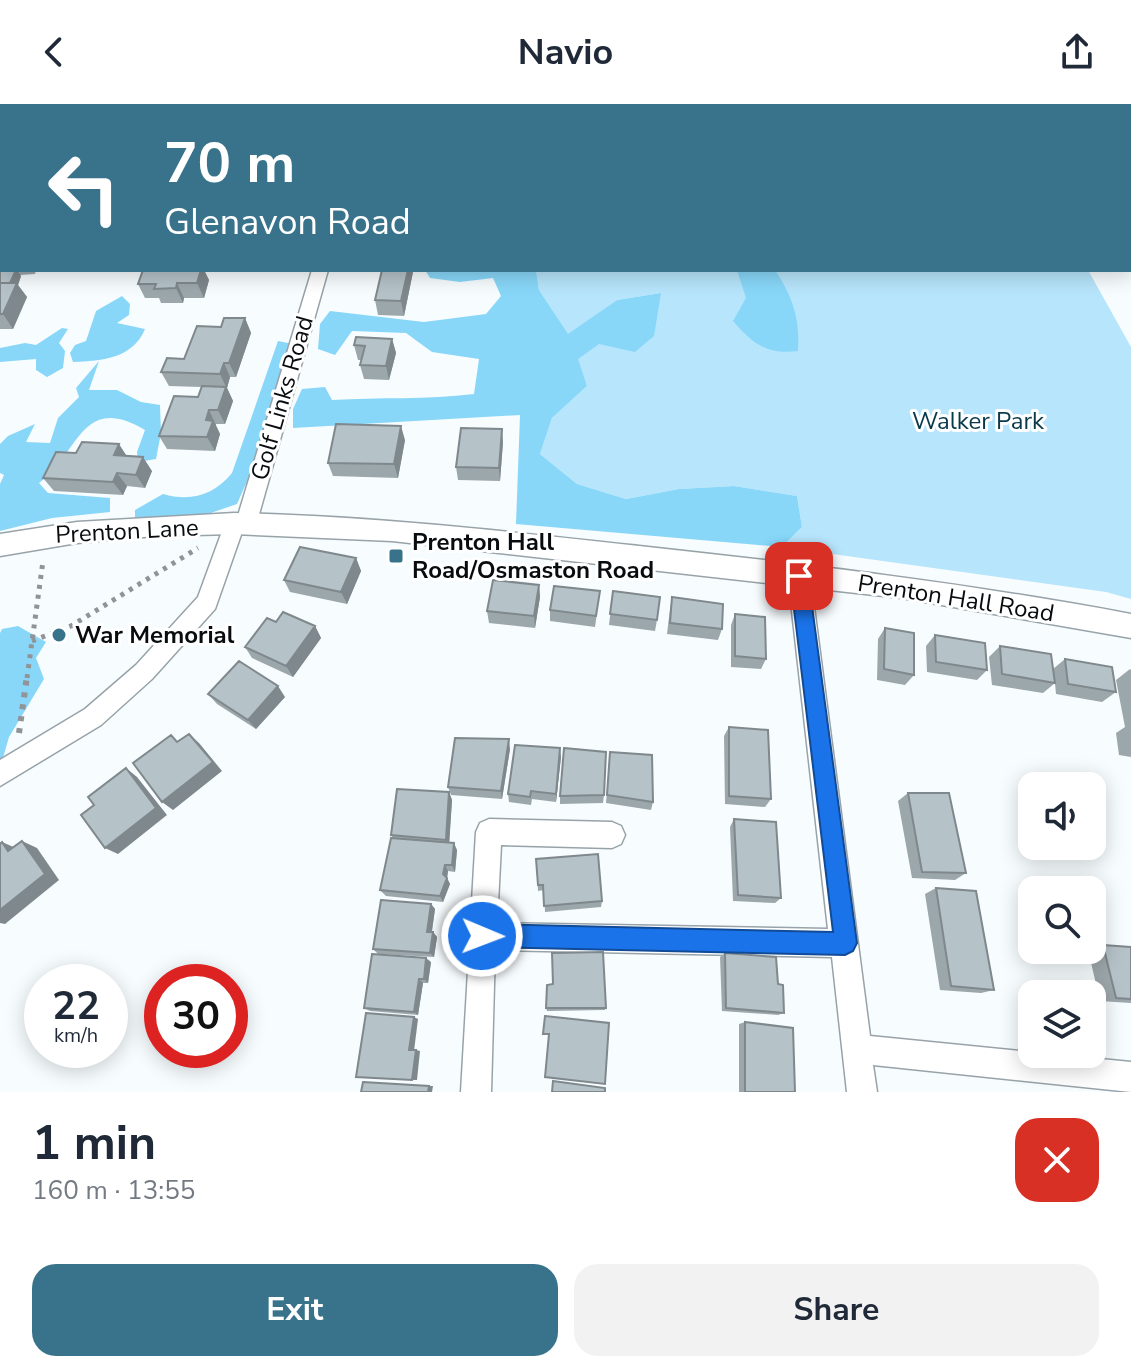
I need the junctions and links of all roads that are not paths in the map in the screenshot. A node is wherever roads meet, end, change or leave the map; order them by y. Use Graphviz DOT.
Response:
graph roads {
  1 [pos="319,272"];
  2 [pos="245,525"];
  3 [pos="0,545"];
  4 [pos="799,576"];
  5 [pos="1131,626"];
  6 [pos="7,770"];
  7 [pos="612,835"];
  8 [pos="482,936"];
  9 [pos="845,943"];
  10 [pos="858,1049"];
  11 [pos="1131,1077"];
  12 [pos="476,1092"];
  13 [pos="862,1092"];
  1 -- 2 [label="street, Golf Links Road"];
  2 -- 3 [label="street, Prenton Lane"];
  2 -- 4 [label="street, Prenton Hall Road"];
  2 -- 6 [label="street, Golf Links Road"];
  4 -- 5 [label="street, Prenton Hall Road"];
  4 -- 9 [label="street"];
  7 -- 8 [label="street"];
  8 -- 9 [label="street"];
  8 -- 12 [label="street"];
  9 -- 10 [label="street"];
  10 -- 11 [label="street"];
  10 -- 13 [label="street"];
}
